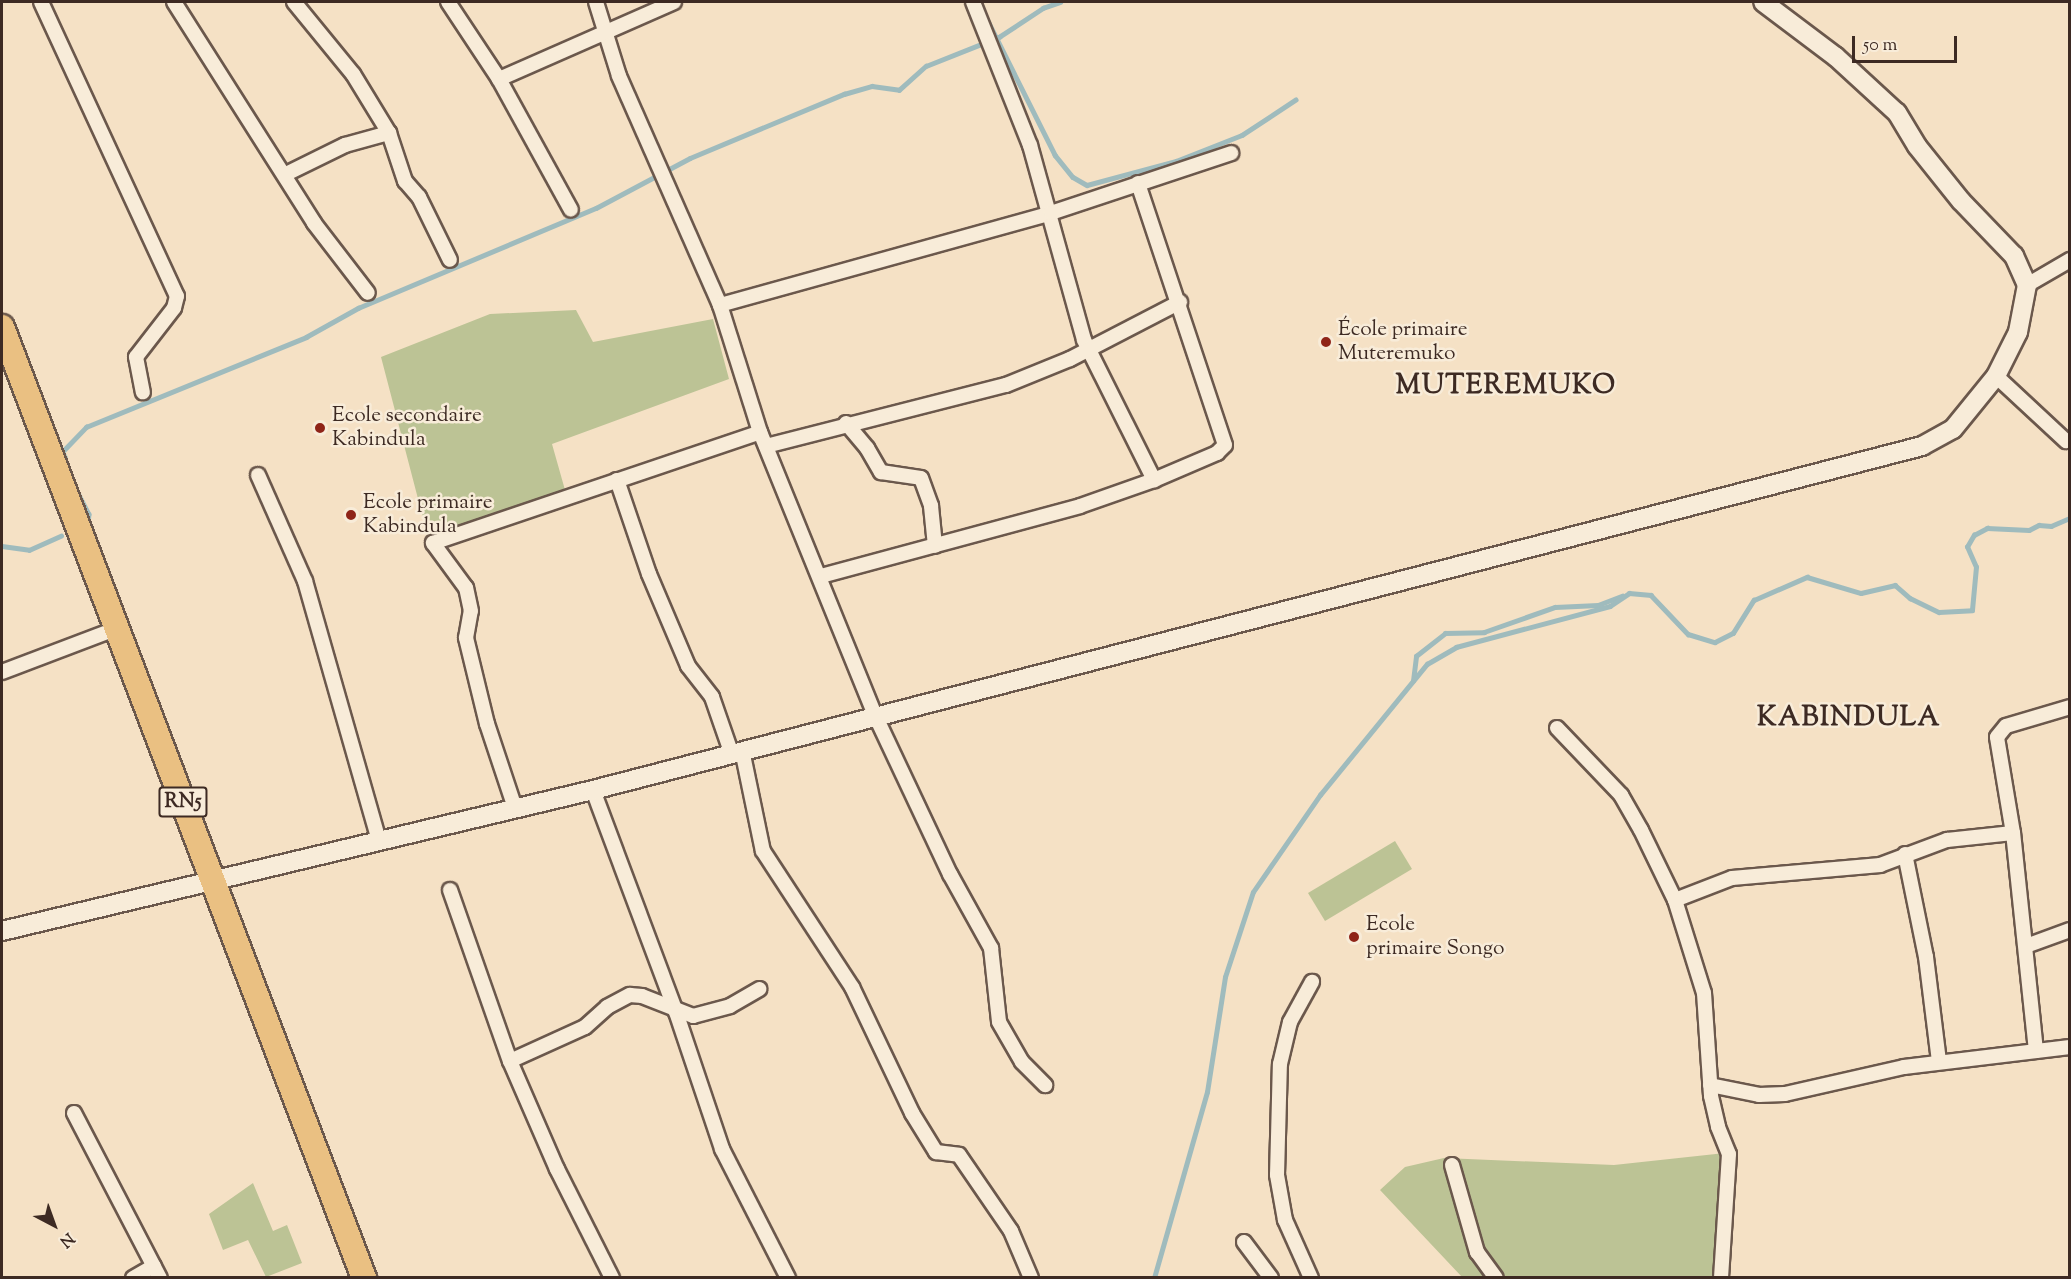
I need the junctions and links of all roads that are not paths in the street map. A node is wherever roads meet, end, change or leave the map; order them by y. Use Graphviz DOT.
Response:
graph roads {
  1 [pos="41,2"];
  2 [pos="174,2"];
  3 [pos="294,2"];
  4 [pos="448,2"];
  5 [pos="596,2"];
  6 [pos="674,2"];
  7 [pos="973,2"];
  8 [pos="1763,2"];
  9 [pos="607,31"];
  10 [pos="499,79"];
  11 [pos="389,133"];
  12 [pos="1231,153"];
  13 [pos="286,174"];
  14 [pos="1138,183"];
  15 [pos="571,210"];
  16 [pos="1051,213"];
  17 [pos="450,260"];
  18 [pos="2070,260"];
  19 [pos="2027,285"];
  20 [pos="368,293"];
  21 [pos="1180,302"];
  22 [pos="720,304"];
  23 [pos="2,327"];
  24 [pos="1088,349"];
  25 [pos="1996,376"];
  26 [pos="143,392"];
  27 [pos="846,423"];
  28 [pos="760,432"];
  29 [pos="2066,441"];
  30 [pos="766,446"];
  31 [pos="258,475"];
  32 [pos="617,480"];
  33 [pos="1154,480"];
  34 [pos="935,546"];
  35 [pos="821,576"];
  36 [pos="118,628"];
  37 [pos="2,672"];
  38 [pos="2070,707"];
  39 [pos="876,717"];
  40 [pos="1557,728"];
  41 [pos="736,751"];
  42 [pos="593,790"];
  43 [pos="515,808"];
  44 [pos="2013,833"];
  45 [pos="379,840"];
  46 [pos="1905,854"];
  47 [pos="212,880"];
  48 [pos="450,890"];
  49 [pos="1675,900"];
  50 [pos="2070,930"];
  51 [pos="2,931"];
  52 [pos="2026,946"];
  53 [pos="1312,982"];
  54 [pos="759,989"];
  55 [pos="676,1012"];
  56 [pos="2070,1047"];
  57 [pos="2036,1051"];
  58 [pos="510,1061"];
  59 [pos="1939,1061"];
  60 [pos="1045,1085"];
  61 [pos="1710,1085"];
  62 [pos="74,1113"];
  63 [pos="1452,1165"];
  64 [pos="1244,1242"];
  65 [pos="157,1272"];
  66 [pos="133,1278"];
  67 [pos="364,1278"];
  68 [pos="612,1278"];
  69 [pos="788,1278"];
  70 [pos="1031,1278"];
  71 [pos="1271,1278"];
  72 [pos="1311,1278"];
  73 [pos="1496,1278"];
  74 [pos="1721,1278"];
  1 -- 26 [label="street"];
  2 -- 13 [label="street"];
  3 -- 11 [label="street"];
  4 -- 10 [label="street"];
  5 -- 9 [label="street"];
  6 -- 9 [label="street"];
  7 -- 16 [label="street"];
  8 -- 19 [label="street"];
  9 -- 10 [label="street"];
  9 -- 22 [label="street"];
  10 -- 15 [label="street"];
  11 -- 13 [label="street"];
  11 -- 17 [label="street"];
  12 -- 14 [label="street"];
  13 -- 20 [label="street"];
  14 -- 16 [label="street"];
  14 -- 21 [label="street"];
  16 -- 22 [label="street"];
  16 -- 24 [label="street"];
  18 -- 19 [label="street"];
  19 -- 25 [label="street"];
  21 -- 24 [label="street"];
  21 -- 33 [label="street"];
  22 -- 28 [label="street"];
  23 -- 36 [label="highway, RN5"];
  24 -- 27 [label="street"];
  24 -- 33 [label="street"];
  25 -- 29 [label="street"];
  25 -- 39 [label="street"];
  27 -- 30 [label="street"];
  27 -- 34 [label="street"];
  28 -- 30 [label="street"];
  28 -- 32 [label="street"];
  30 -- 35 [label="street"];
  31 -- 45 [label="street"];
  32 -- 41 [label="street"];
  32 -- 43 [label="street"];
  33 -- 34 [label="street"];
  34 -- 35 [label="street"];
  35 -- 39 [label="street"];
  36 -- 37 [label="street"];
  36 -- 47 [label="highway, RN5"];
  38 -- 44 [label="street"];
  39 -- 41 [label="street"];
  39 -- 60 [label="street"];
  40 -- 49 [label="street"];
  41 -- 42 [label="street"];
  41 -- 70 [label="street"];
  42 -- 43 [label="street"];
  42 -- 55 [label="street"];
  43 -- 45 [label="street"];
  44 -- 46 [label="street"];
  44 -- 52 [label="street"];
  45 -- 47 [label="street"];
  46 -- 49 [label="street"];
  46 -- 59 [label="street"];
  47 -- 51 [label="street"];
  47 -- 67 [label="highway, RN5"];
  48 -- 58 [label="street"];
  49 -- 61 [label="street"];
  50 -- 52 [label="street"];
  52 -- 57 [label="street"];
  53 -- 72 [label="street"];
  54 -- 55 [label="street"];
  55 -- 58 [label="street"];
  55 -- 69 [label="street"];
  56 -- 57 [label="street"];
  57 -- 59 [label="street"];
  58 -- 68 [label="street"];
  59 -- 61 [label="street"];
  61 -- 74 [label="street"];
  62 -- 65 [label="street"];
  63 -- 73 [label="street"];
  64 -- 71 [label="street"];
  65 -- 66 [label="street"];
}
